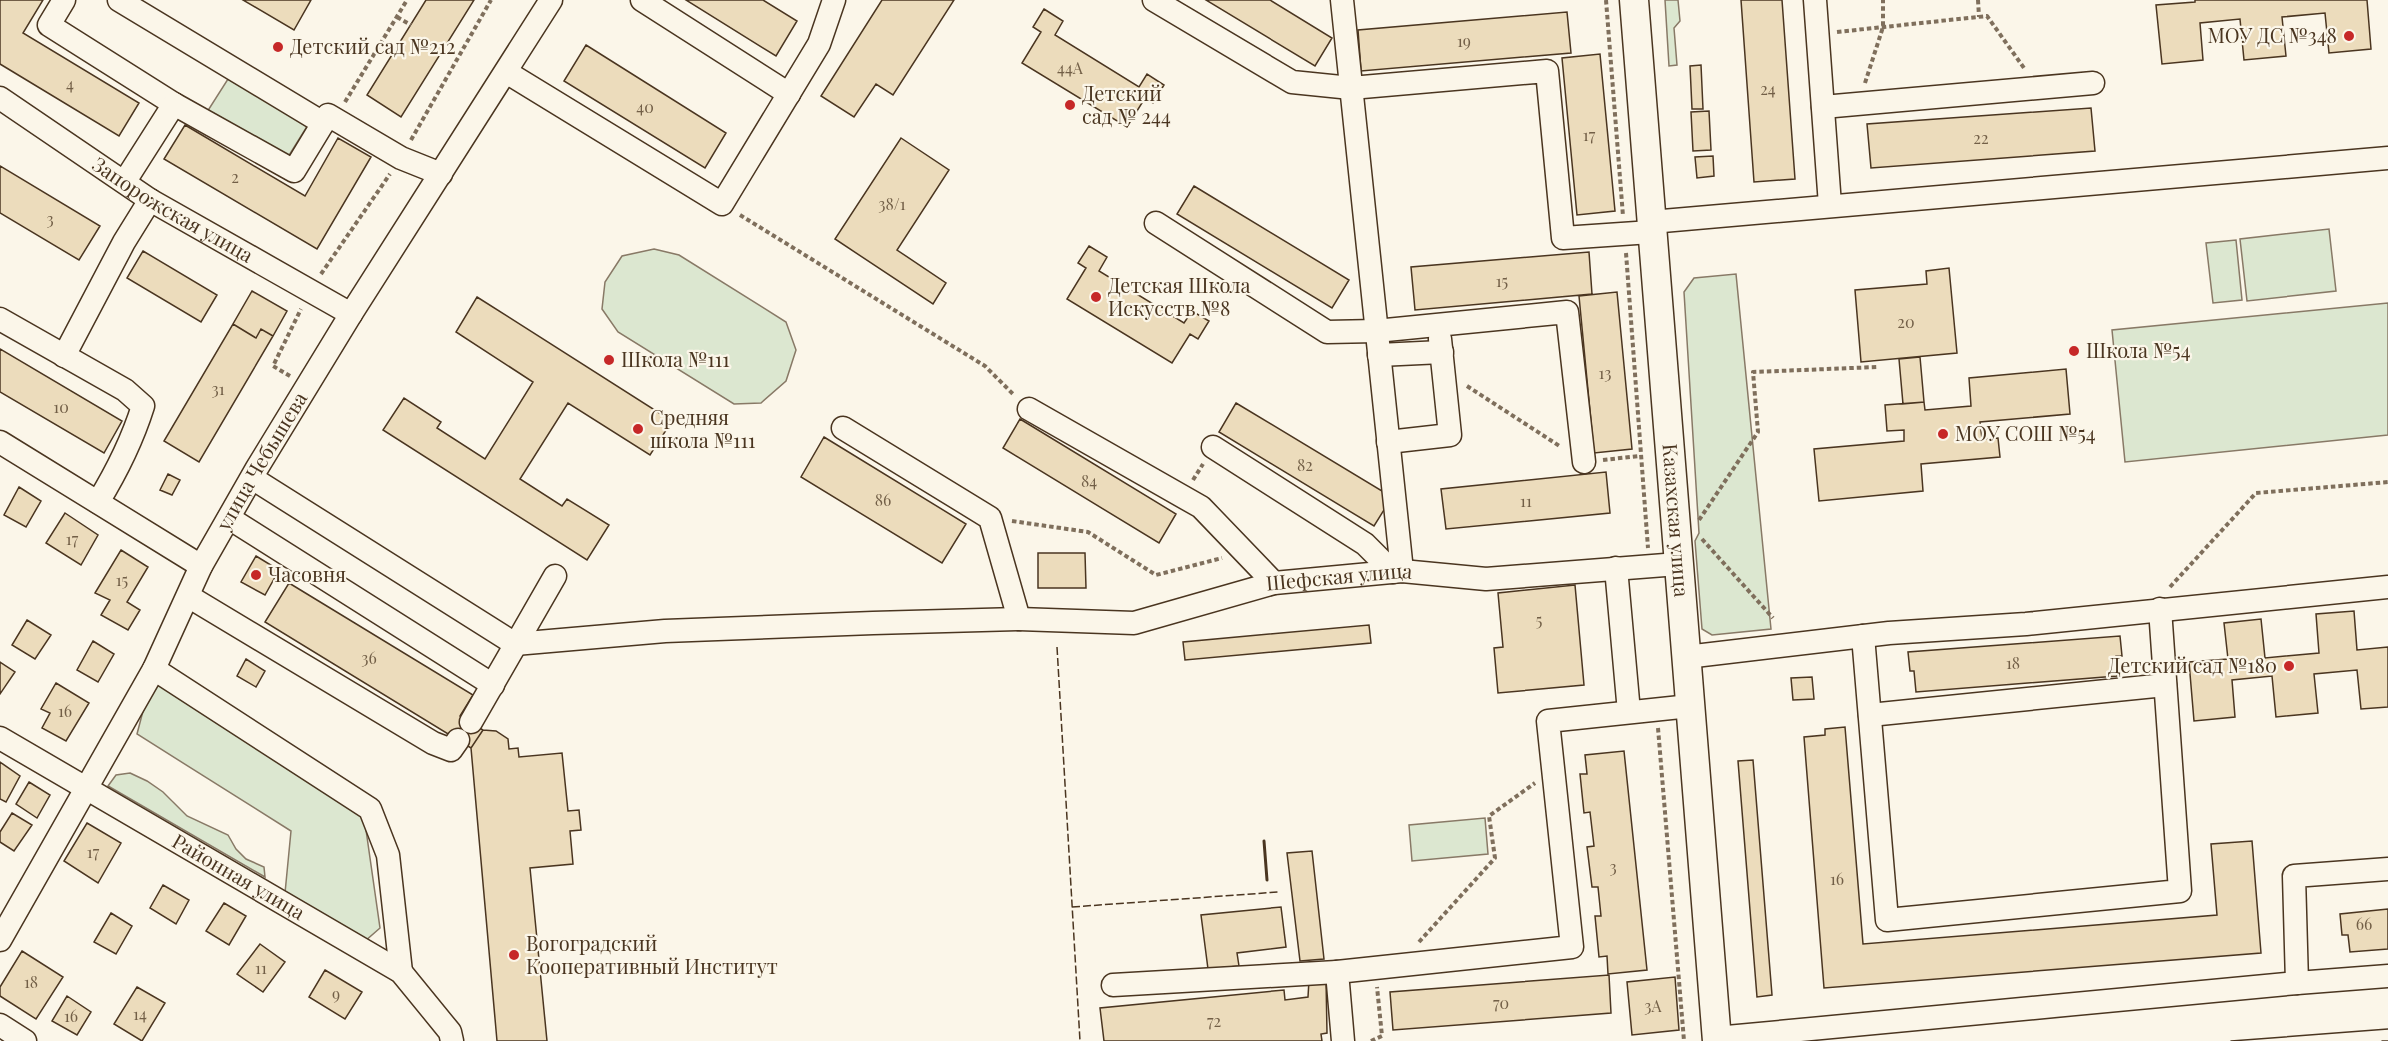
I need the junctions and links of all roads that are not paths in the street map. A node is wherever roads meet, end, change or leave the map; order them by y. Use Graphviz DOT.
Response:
graph roads {
  1 [pos="64,0"];
  2 [pos="119,0"];
  3 [pos="551,0"];
  4 [pos="642,0"];
  5 [pos="834,0"];
  6 [pos="1154,0"];
  7 [pos="1342,0"];
  8 [pos="1634,0"];
  9 [pos="1815,0"];
  10 [pos="506,72"];
  11 [pos="2093,83"];
  12 [pos="1351,88"];
  13 [pos="789,94"];
  14 [pos="0,98"];
  15 [pos="174,104"];
  16 [pos="1823,107"];
  17 [pos="329,121"];
  18 [pos="2388,158"];
  19 [pos="441,174"];
  20 [pos="125,181"];
  21 [pos="150,200"];
  22 [pos="1830,205"];
  23 [pos="1156,223"];
  24 [pos="1642,229"];
  25 [pos="351,314"];
  26 [pos="0,319"];
  27 [pos="1376,331"];
  28 [pos="1379,355"];
  29 [pos="64,356"];
  30 [pos="1029,409"];
  31 [pos="843,428"];
  32 [pos="0,442"];
  33 [pos="1388,442"];
  34 [pos="1213,447"];
  35 [pos="1584,462"];
  36 [pos="252,478"];
  37 [pos="98,502"];
  38 [pos="229,518"];
  39 [pos="1678,564"];
  40 [pos="201,566"];
  41 [pos="1616,568"];
  42 [pos="1398,571"];
  43 [pos="555,576"];
  44 [pos="1274,582"];
  45 [pos="2388,587"];
  46 [pos="188,596"];
  47 [pos="2155,609"];
  48 [pos="1011,620"];
  49 [pos="1863,636"];
  50 [pos="515,644"];
  51 [pos="1686,657"];
  52 [pos="154,669"];
  53 [pos="493,685"];
  54 [pos="2165,686"];
  55 [pos="1628,701"];
  56 [pos="1690,706"];
  57 [pos="1870,715"];
  58 [pos="0,738"];
  59 [pos="86,787"];
  60 [pos="2388,869"];
  61 [pos="0,940"];
  62 [pos="401,972"];
  63 [pos="1338,972"];
  64 [pos="2388,976"];
  65 [pos="2297,983"];
  66 [pos="1113,985"];
  67 [pos="0,1025"];
  68 [pos="1717,1040"];
  69 [pos="25,1041"];
  70 [pos="452,1041"];
  71 [pos="1343,1041"];
  1 -- 15 [label="street"];
  2 -- 17 [label="street"];
  3 -- 10 [label="street, улица Чебышева"];
  4 -- 13 [label="street"];
  5 -- 13 [label="street"];
  6 -- 12 [label="street"];
  7 -- 12 [label="street"];
  8 -- 24 [label="main road, Казахская улица"];
  9 -- 16 [label="street"];
  10 -- 13 [label="street"];
  10 -- 19 [label="street, улица Чебышева"];
  11 -- 16 [label="street"];
  12 -- 24 [label="street"];
  12 -- 27 [label="street"];
  14 -- 20 [label="street, Запорожская улица"];
  15 -- 17 [label="street"];
  15 -- 20 [label="street"];
  16 -- 22 [label="street"];
  17 -- 19 [label="street"];
  18 -- 22 [label="street"];
  19 -- 25 [label="street, улица Чебышева"];
  20 -- 21 [label="street, Запорожская улица"];
  21 -- 25 [label="street, Запорожская улица"];
  21 -- 29 [label="street"];
  22 -- 24 [label="street"];
  23 -- 27 [label="street"];
  24 -- 39 [label="main road, Казахская улица"];
  25 -- 36 [label="street, улица Чебышева"];
  26 -- 29 [label="street"];
  27 -- 28 [label="street"];
  27 -- 35 [label="street"];
  28 -- 33 [label="street"];
  28 -- 33 [label="street"];
  29 -- 37 [label="street"];
  30 -- 44 [label="street"];
  31 -- 48 [label="street"];
  32 -- 37 [label="street"];
  33 -- 42 [label="street"];
  34 -- 42 [label="street"];
  36 -- 38 [label="street, улица Чебышева"];
  36 -- 50 [label="street"];
  37 -- 40 [label="street"];
  38 -- 40 [label="street, улица Чебышева"];
  38 -- 53 [label="street"];
  39 -- 41 [label="street, Шефская улица"];
  39 -- 51 [label="main road, Казахская улица"];
  40 -- 46 [label="street, улица Чебышева"];
  41 -- 42 [label="street, Шефская улица"];
  41 -- 55 [label="street"];
  42 -- 44 [label="street, Шефская улица"];
  43 -- 50 [label="street"];
  44 -- 48 [label="street, Шефская улица"];
  45 -- 47 [label="street"];
  46 -- 52 [label="street, улица Чебышева"];
  46 -- 53 [label="street"];
  47 -- 49 [label="street"];
  47 -- 54 [label="street"];
  48 -- 50 [label="street, Шефская улица"];
  49 -- 51 [label="street"];
  49 -- 57 [label="street"];
  50 -- 53 [label="street"];
  51 -- 56 [label="main road, Казахская улица"];
  52 -- 59 [label="street, улица Чебышева"];
  52 -- 62 [label="street"];
  54 -- 57 [label="street"];
  54 -- 57 [label="street"];
  56 -- 63 [label="street"];
  56 -- 68 [label="main road, Казахская улица"];
  58 -- 59 [label="street, Районная улица"];
  59 -- 61 [label="street, улица Чебышева"];
  59 -- 62 [label="street, Районная улица"];
  60 -- 65 [label="street"];
  62 -- 70 [label="street, Районная улица"];
  63 -- 66 [label="street"];
  63 -- 71 [label="street"];
  64 -- 65 [label="street"];
  65 -- 68 [label="street"];
  67 -- 69 [label="street"];
}
